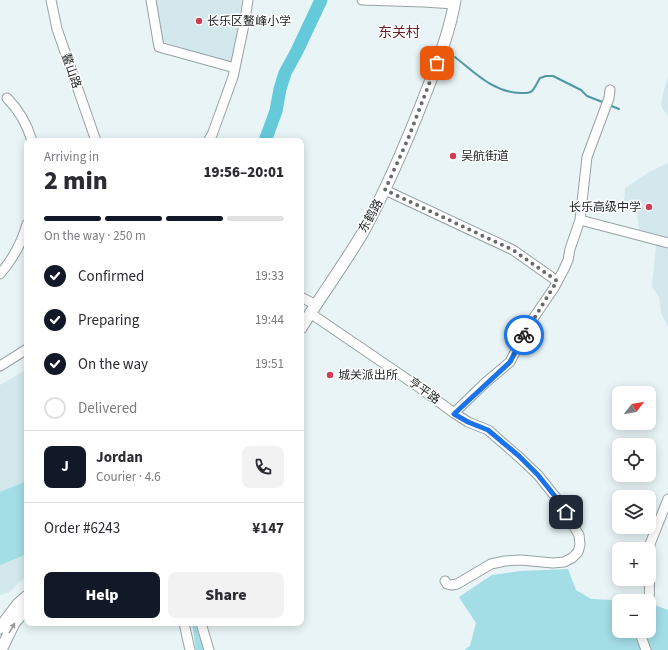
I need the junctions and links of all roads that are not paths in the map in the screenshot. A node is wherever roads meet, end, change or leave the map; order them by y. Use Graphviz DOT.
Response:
graph roads {
  1 [pos="51,0"];
  2 [pos="151,0"];
  3 [pos="248,0"];
  4 [pos="362,0"];
  5 [pos="454,2"];
  6 [pos="235,68"];
  7 [pos="610,94"];
  8 [pos="7,98"];
  9 [pos="31,138"];
  10 [pos="95,138"];
  11 [pos="209,138"];
  12 [pos="385,190"];
  13 [pos="580,220"];
  14 [pos="24,235"];
  15 [pos="668,243"];
  16 [pos="0,274"];
  17 [pos="557,281"];
  18 [pos="304,299"];
  19 [pos="313,309"];
  20 [pos="304,323"];
  21 [pos="24,351"];
  22 [pos="0,366"];
  23 [pos="454,414"];
  24 [pos="668,499"];
  25 [pos="444,581"];
  26 [pos="649,594"];
  27 [pos="24,599"];
  28 [pos="24,611"];
  29 [pos="185,626"];
  30 [pos="202,626"];
  31 [pos="0,628"];
  32 [pos="642,638"];
  33 [pos="0,650"];
  34 [pos="190,650"];
  35 [pos="210,650"];
  36 [pos="646,650"];
  1 -- 10 [label="street, 鳌山路"];
  2 -- 6 [label="street"];
  3 -- 6 [label="street"];
  4 -- 5 [label="street"];
  5 -- 12 [label="main road, 东鹤路"];
  6 -- 11 [label="street"];
  7 -- 13 [label="street"];
  8 -- 9 [label="street"];
  12 -- 17 [label="street"];
  12 -- 19 [label="main road, 东鹤路"];
  13 -- 15 [label="street"];
  13 -- 17 [label="street"];
  14 -- 16 [label="street"];
  17 -- 23 [label="street"];
  18 -- 19 [label="street, 亨平路"];
  19 -- 20 [label="main road, 东鹤路"];
  19 -- 23 [label="street, 亨平路"];
  21 -- 22 [label="street"];
  23 -- 25 [label="street, 亨平路"];
  24 -- 26 [label="street"];
  27 -- 31 [label="main road"];
  33 -- 28 [label="main road, one-way"];
  29 -- 34 [label="street"];
  30 -- 35 [label="street"];
  32 -- 36 [label="street"];
}
